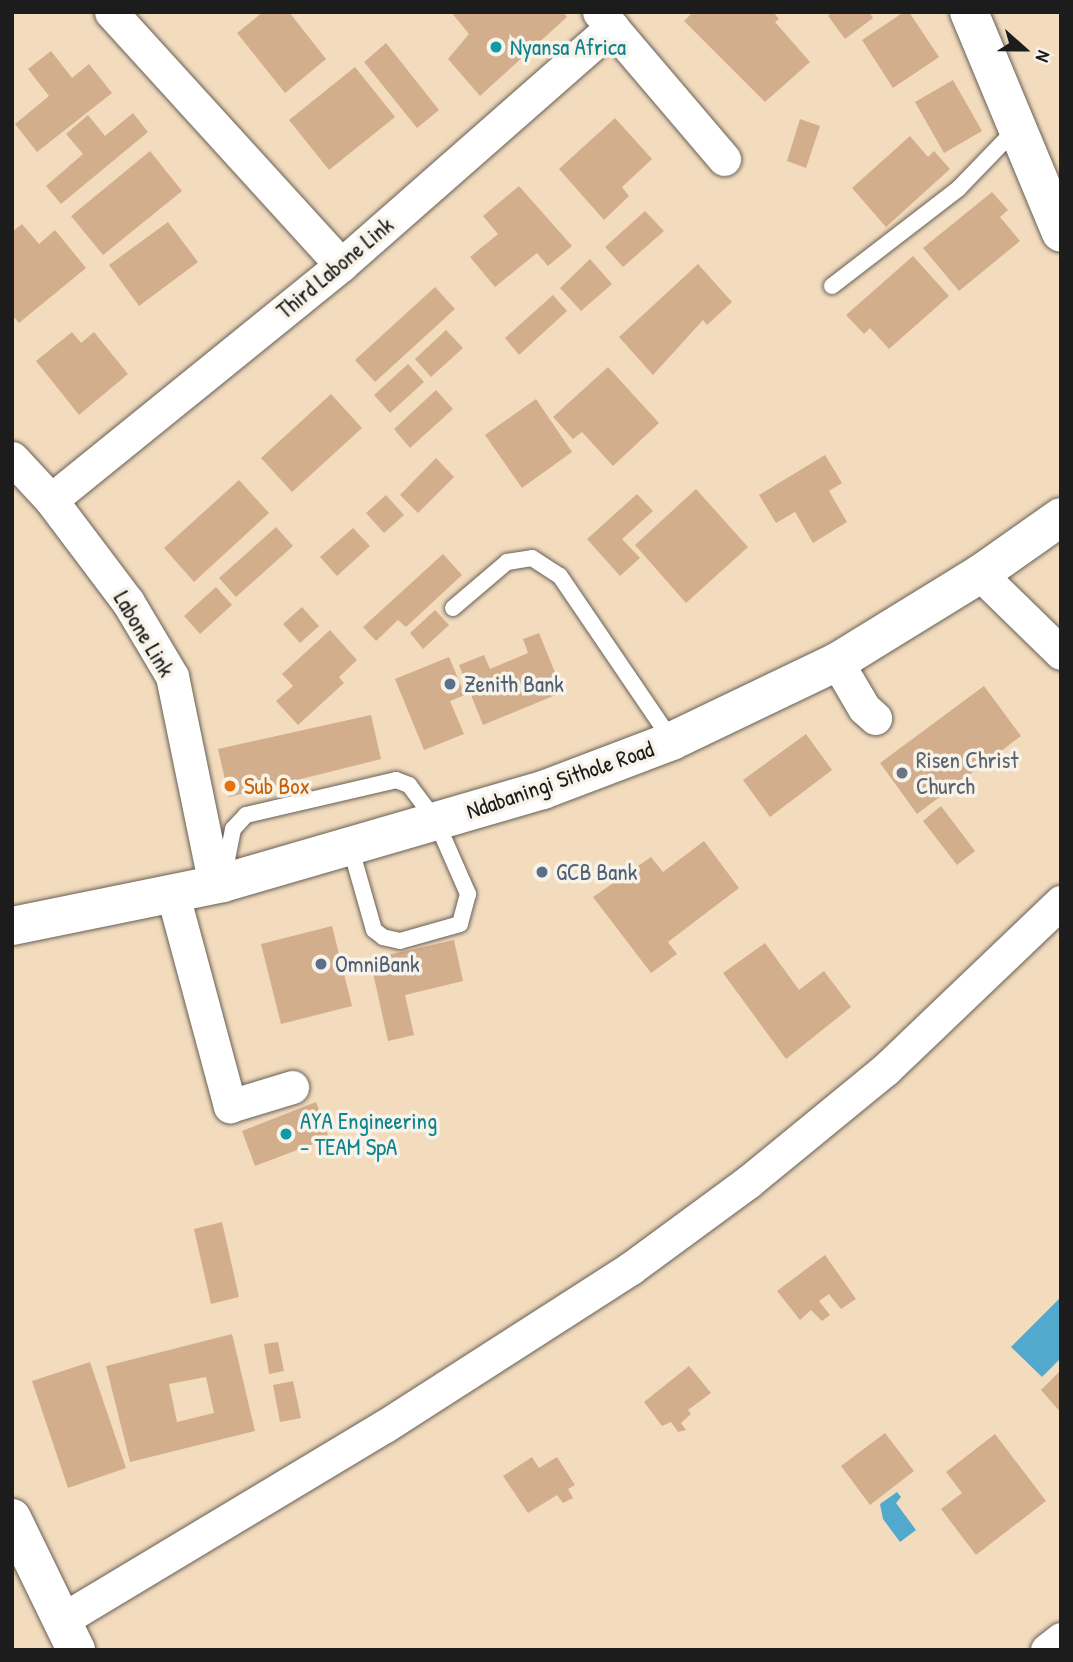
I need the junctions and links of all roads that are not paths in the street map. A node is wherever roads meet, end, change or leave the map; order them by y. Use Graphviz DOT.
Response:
graph roads {
  1 [pos="111,12"];
  2 [pos="968,12"];
  3 [pos="605,20"];
  4 [pos="1016,129"];
  5 [pos="723,159"];
  6 [pos="1061,233"];
  7 [pos="341,265"];
  8 [pos="832,286"];
  9 [pos="12,458"];
  10 [pos="51,500"];
  11 [pos="1061,517"];
  12 [pos="980,574"];
  13 [pos="453,608"];
  14 [pos="1061,653"];
  15 [pos="837,662"];
  16 [pos="875,718"];
  17 [pos="672,741"];
  18 [pos="436,821"];
  19 [pos="350,846"];
  20 [pos="219,884"];
  21 [pos="173,895"];
  22 [pos="1061,902"];
  23 [pos="12,926"];
  24 [pos="292,1087"];
  25 [pos="12,1518"];
  26 [pos="68,1635"];
  27 [pos="1061,1639"];
  28 [pos="1047,1650"];
  1 -- 7 [label="street"];
  2 -- 4 [label="street"];
  3 -- 5 [label="street"];
  3 -- 7 [label="street, Third Labone Link"];
  4 -- 6 [label="street"];
  4 -- 8 [label="lane"];
  7 -- 10 [label="street, Third Labone Link"];
  9 -- 10 [label="street, Labone Link"];
  10 -- 20 [label="street, Labone Link"];
  11 -- 12 [label="street, Ndabaningi Sithole Road"];
  12 -- 14 [label="street"];
  12 -- 15 [label="street, Ndabaningi Sithole Road"];
  13 -- 17 [label="lane"];
  15 -- 16 [label="street"];
  15 -- 17 [label="street, Ndabaningi Sithole Road"];
  17 -- 18 [label="street, Ndabaningi Sithole Road"];
  18 -- 19 [label="street, Ndabaningi Sithole Road"];
  18 -- 19 [label="lane"];
  18 -- 20 [label="lane"];
  19 -- 20 [label="street, Ndabaningi Sithole Road"];
  20 -- 21 [label="street, Ndabaningi Sithole Road"];
  21 -- 23 [label="street, Ndabaningi Sithole Road"];
  21 -- 24 [label="street"];
  22 -- 26 [label="street"];
  25 -- 26 [label="street"];
  27 -- 28 [label="street"];
}
